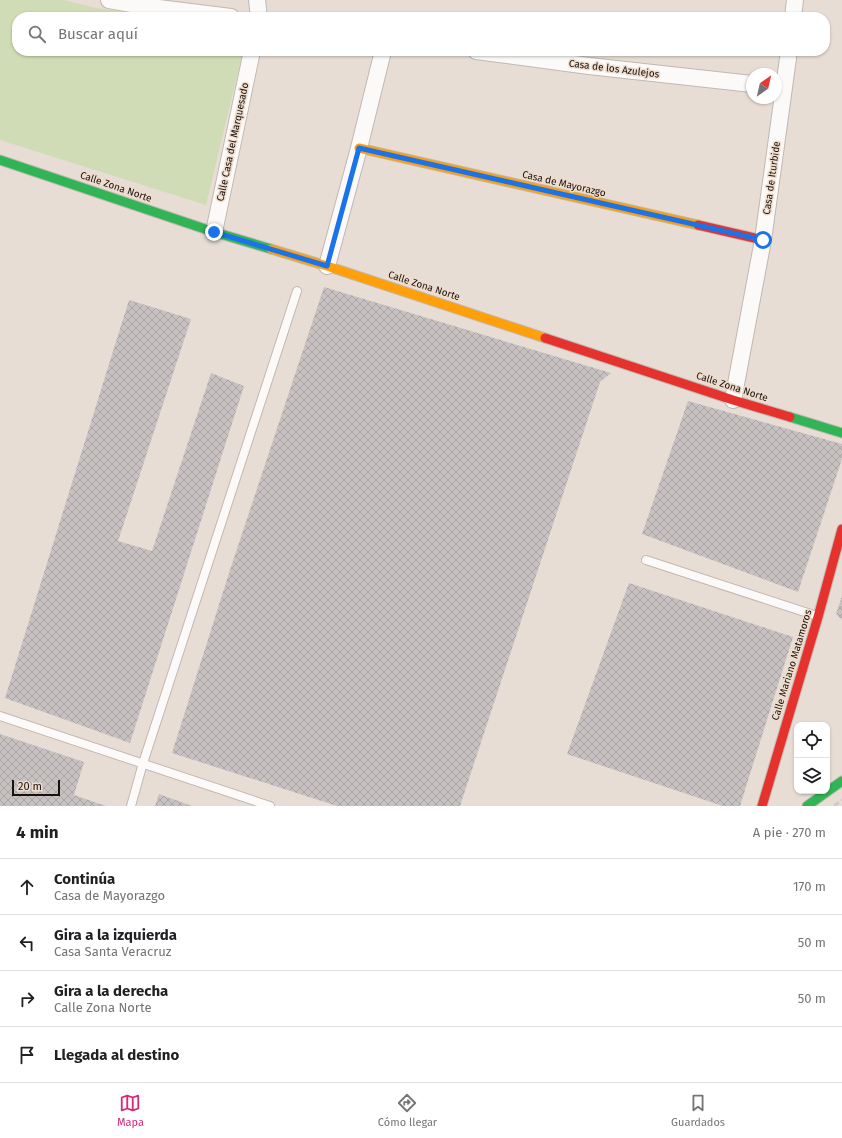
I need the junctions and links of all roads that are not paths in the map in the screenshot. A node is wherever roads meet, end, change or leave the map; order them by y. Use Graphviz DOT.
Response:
graph roads {
  1 [pos="109,0"];
  2 [pos="257,0"];
  3 [pos="795,0"];
  4 [pos="191,12"];
  5 [pos="258,12"];
  6 [pos="794,12"];
  7 [pos="251,56"];
  8 [pos="382,56"];
  9 [pos="514,56"];
  10 [pos="788,56"];
  11 [pos="782,79"];
  12 [pos="746,83"];
  13 [pos="778,104"];
  14 [pos="359,148"];
  15 [pos="0,160"];
  16 [pos="214,232"];
  17 [pos="763,240"];
  18 [pos="327,266"];
  19 [pos="297,291"];
  20 [pos="734,400"];
  21 [pos="842,433"];
  22 [pos="842,529"];
  23 [pos="840,546"];
  24 [pos="646,560"];
  25 [pos="818,617"];
  26 [pos="0,716"];
  27 [pos="143,763"];
  28 [pos="842,781"];
  29 [pos="131,806"];
  30 [pos="270,806"];
  31 [pos="762,806"];
  32 [pos="807,806"];
  1 -- 4 [label="street"];
  2 -- 5 [label="street"];
  3 -- 6 [label="street"];
  7 -- 16 [label="street, Calle Casa del Marquesado"];
  8 -- 14 [label="street"];
  9 -- 12 [label="street, Casa de los Azulejos"];
  10 -- 11 [label="street, Casa de Iturbide"];
  13 -- 17 [label="street, Casa de Iturbide"];
  14 -- 17 [label="main road, Casa de Mayorazgo"];
  14 -- 18 [label="street"];
  15 -- 16 [label="main road, Calle Zona Norte"];
  16 -- 18 [label="main road, Calle Zona Norte"];
  17 -- 20 [label="street, Casa de Iturbide"];
  18 -- 20 [label="main road, Calle Zona Norte"];
  19 -- 27 [label="lane"];
  20 -- 21 [label="main road, Calle Zona Norte"];
  22 -- 23 [label="main road, Calle Mariano Matamoros"];
  23 -- 25 [label="main road, Calle Mariano Matamoros"];
  24 -- 25 [label="lane"];
  25 -- 31 [label="main road, Calle Mariano Matamoros"];
  26 -- 27 [label="lane"];
  27 -- 29 [label="lane"];
  27 -- 30 [label="lane"];
  28 -- 32 [label="main road"];
}
